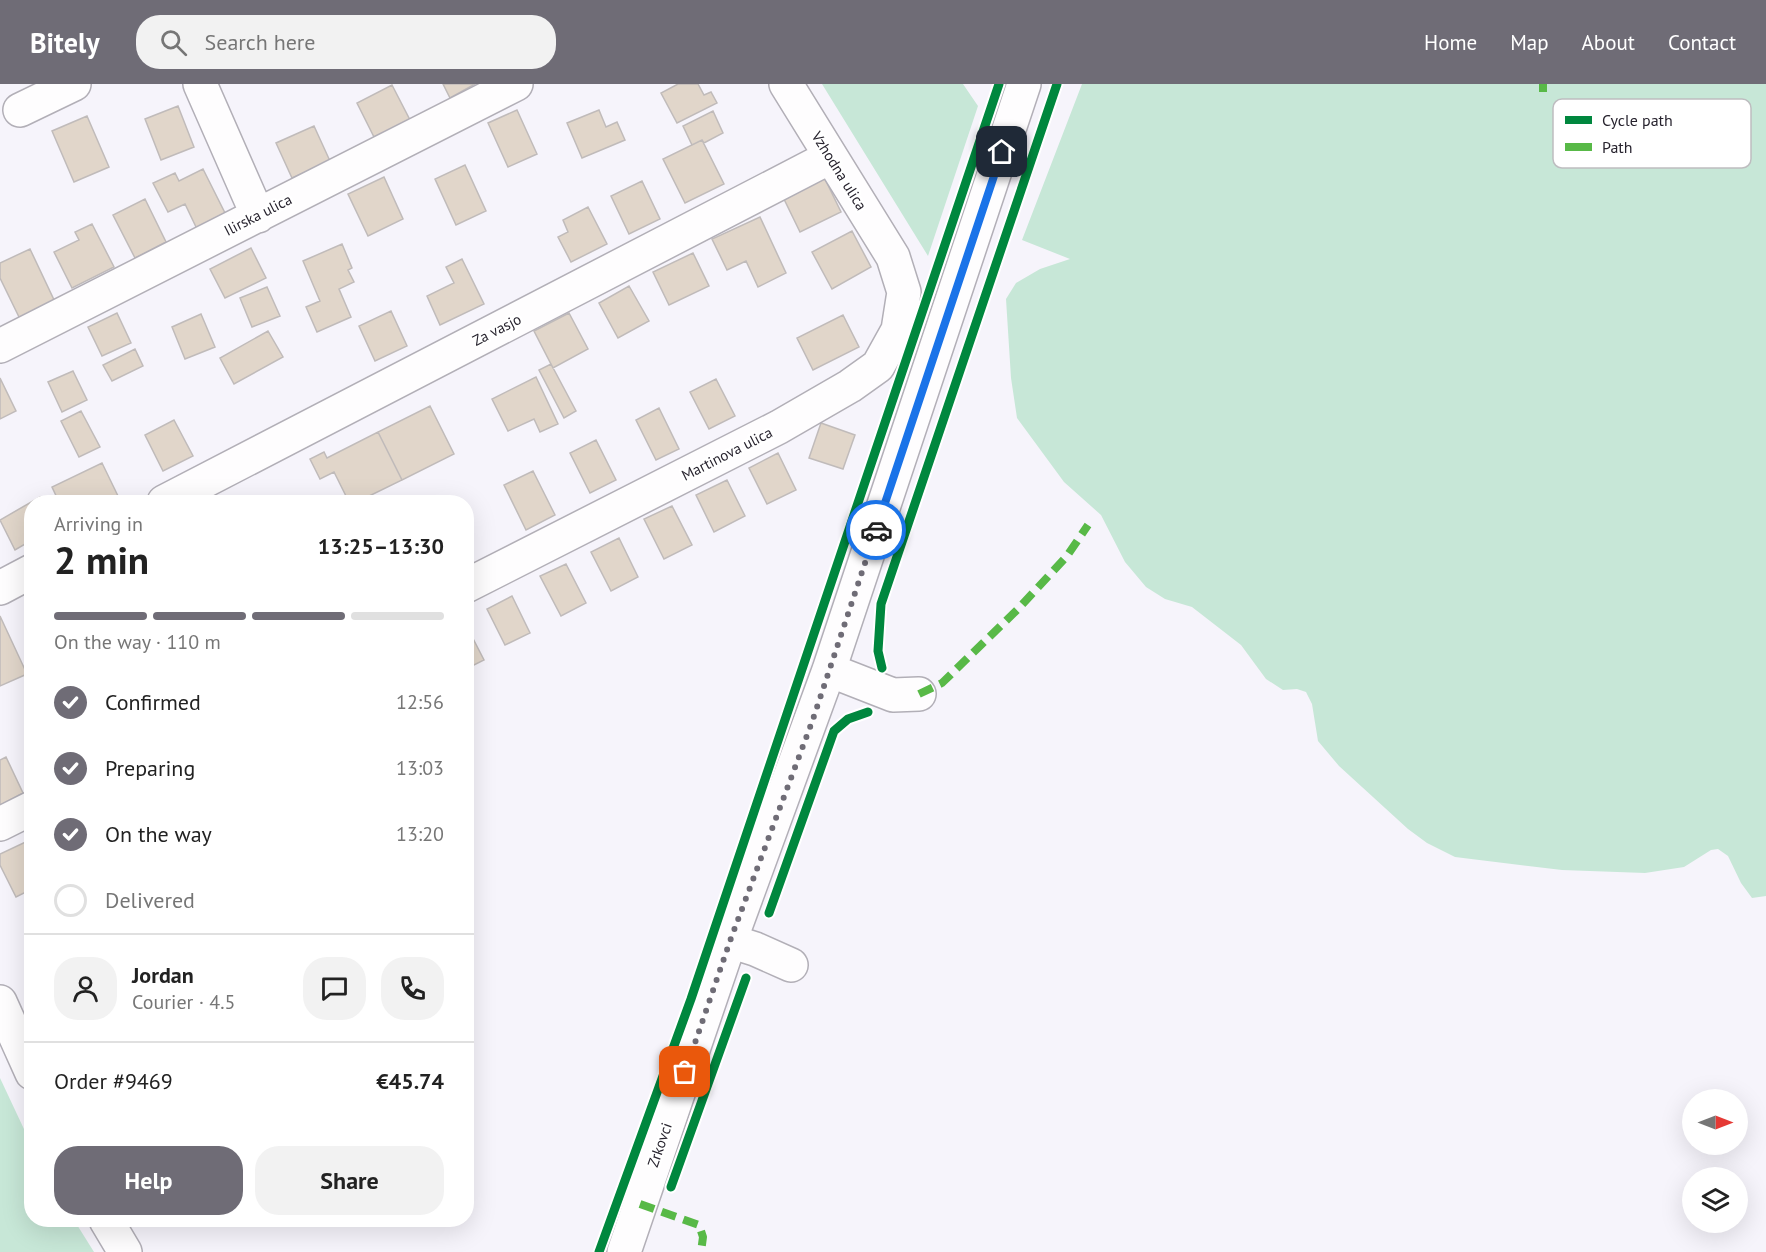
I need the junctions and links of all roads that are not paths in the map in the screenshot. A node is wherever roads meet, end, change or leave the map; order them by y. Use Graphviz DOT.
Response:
graph roads {
  1 [pos="74,84"];
  2 [pos="200,84"];
  3 [pos="516,84"];
  4 [pos="786,84"];
  5 [pos="1024,84"];
  6 [pos="20,110"];
  7 [pos="830,157"];
  8 [pos="258,216"];
  9 [pos="893,257"];
  10 [pos="0,346"];
  11 [pos="178,495"];
  12 [pos="24,576"];
  13 [pos="474,582"];
  14 [pos="0,588"];
  15 [pos="830,670"];
  16 [pos="919,694"];
  17 [pos="24,812"];
  18 [pos="0,824"];
  19 [pos="730,941"];
  20 [pos="791,965"];
  21 [pos="0,1002"];
  22 [pos="24,1055"];
  23 [pos="110,1227"];
  24 [pos="125,1252"];
  25 [pos="624,1252"];
  1 -- 6 [label="street"];
  2 -- 8 [label="street"];
  3 -- 8 [label="street, Ilirska ulica"];
  4 -- 7 [label="street, Vzhodna ulica"];
  5 -- 15 [label="street, Zrkovci"];
  7 -- 9 [label="street, Vzhodna ulica"];
  7 -- 11 [label="street, Za vasjo"];
  8 -- 10 [label="street, Ilirska ulica"];
  9 -- 13 [label="street, Martinova ulica"];
  12 -- 14 [label="street"];
  15 -- 16 [label="street"];
  15 -- 19 [label="street, Zrkovci"];
  17 -- 18 [label="street"];
  19 -- 20 [label="street"];
  19 -- 25 [label="street, Zrkovci"];
  21 -- 22 [label="street"];
  23 -- 24 [label="street"];
}
